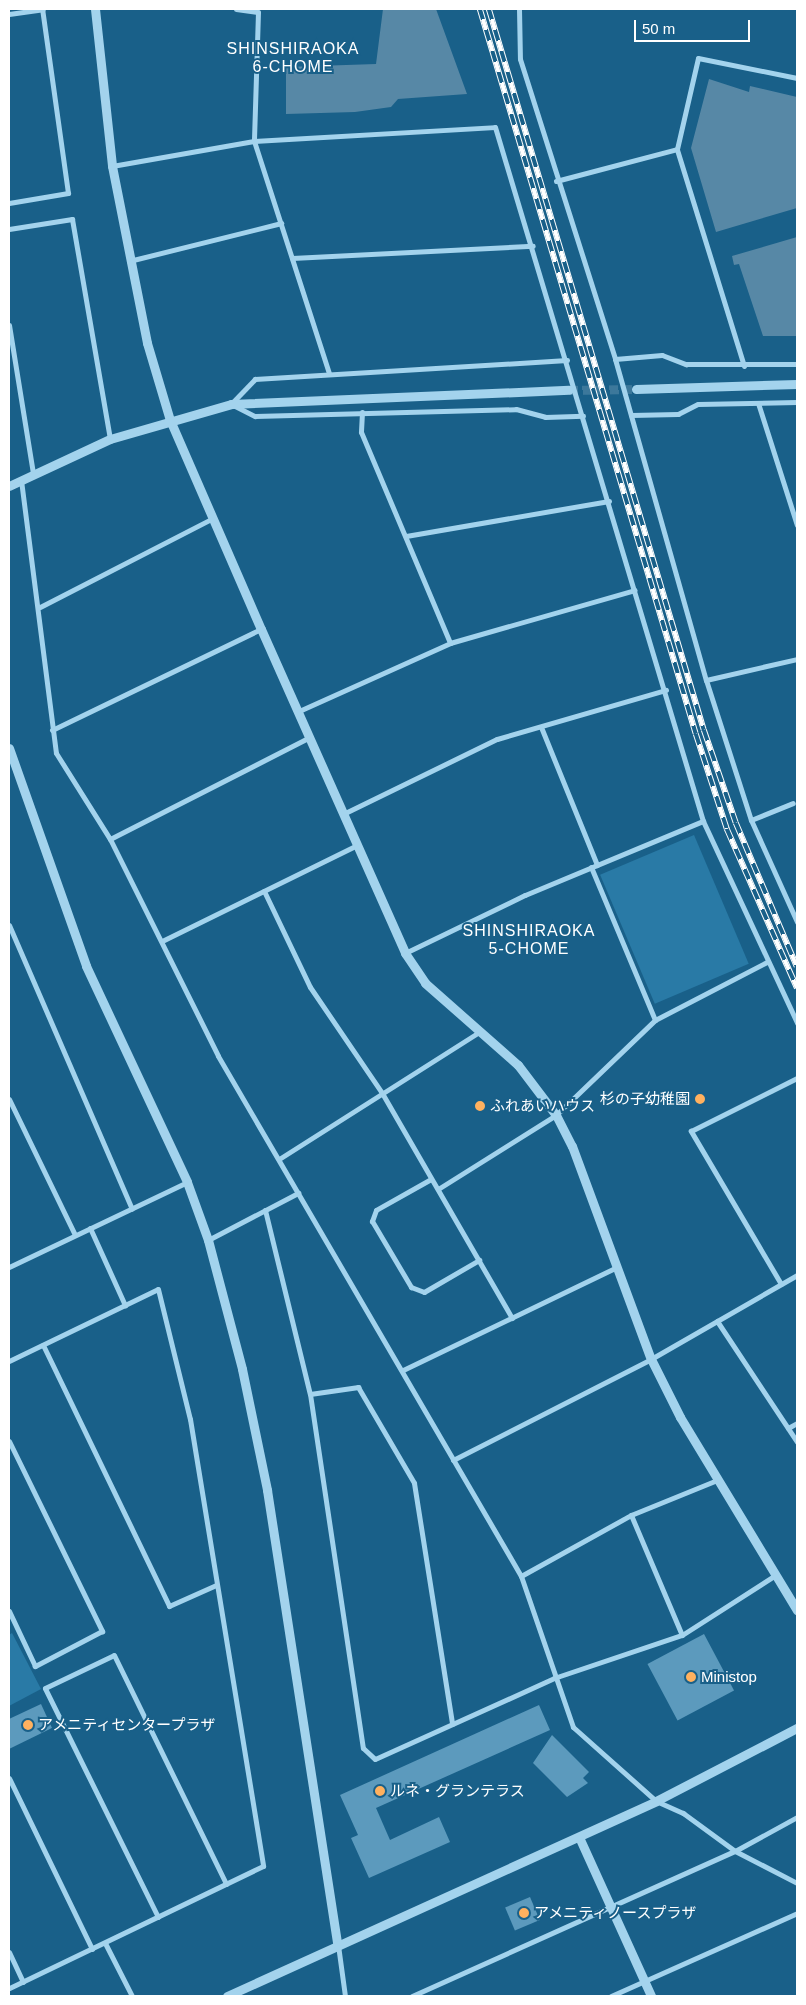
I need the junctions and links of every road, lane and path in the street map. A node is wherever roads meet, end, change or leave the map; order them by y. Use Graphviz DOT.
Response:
graph roads {
  1 [pos="43,9"];
  2 [pos="95,9"];
  3 [pos="236,9"];
  4 [pos="519,9"];
  5 [pos="259,10"];
  6 [pos="9,14"];
  7 [pos="797,78"];
  8 [pos="254,141"];
  9 [pos="677,149"];
  10 [pos="112,166"];
  11 [pos="556,181"];
  12 [pos="9,203"];
  13 [pos="281,223"];
  14 [pos="9,229"];
  15 [pos="533,246"];
  16 [pos="292,258"];
  17 [pos="129,260"];
  18 [pos="9,325"];
  19 [pos="615,359"];
  20 [pos="567,360"];
  21 [pos="797,364"];
  22 [pos="744,366"];
  23 [pos="329,373"];
  24 [pos="797,384"];
  25 [pos="636,388"];
  26 [pos="569,390"];
  27 [pos="797,402"];
  28 [pos="758,403"];
  29 [pos="231,404"];
  30 [pos="362,412"];
  31 [pos="631,415"];
  32 [pos="583,416"];
  33 [pos="170,420"];
  34 [pos="110,438"];
  35 [pos="33,473"];
  36 [pos="21,479"];
  37 [pos="9,486"];
  38 [pos="609,501"];
  39 [pos="213,518"];
  40 [pos="797,525"];
  41 [pos="406,536"];
  42 [pos="635,590"];
  43 [pos="40,608"];
  44 [pos="261,629"];
  45 [pos="450,643"];
  46 [pos="797,659"];
  47 [pos="706,680"];
  48 [pos="666,690"];
  49 [pos="299,711"];
  50 [pos="541,727"];
  51 [pos="52,730"];
  52 [pos="310,737"];
  53 [pos="9,748"];
  54 [pos="793,802"];
  55 [pos="343,814"];
  56 [pos="751,820"];
  57 [pos="703,822"];
  58 [pos="110,838"];
  59 [pos="357,845"];
  60 [pos="597,865"];
  61 [pos="591,867"];
  62 [pos="264,891"];
  63 [pos="797,922"];
  64 [pos="9,925"];
  65 [pos="162,941"];
  66 [pos="405,953"];
  67 [pos="767,962"];
  68 [pos="655,1020"];
  69 [pos="797,1023"];
  70 [pos="479,1032"];
  71 [pos="797,1078"];
  72 [pos="382,1093"];
  73 [pos="9,1099"];
  74 [pos="556,1115"];
  75 [pos="279,1159"];
  76 [pos="432,1178"];
  77 [pos="187,1182"];
  78 [pos="438,1189"];
  79 [pos="298,1193"];
  80 [pos="132,1208"];
  81 [pos="265,1210"];
  82 [pos="90,1228"];
  83 [pos="75,1236"];
  84 [pos="208,1240"];
  85 [pos="478,1260"];
  86 [pos="9,1267"];
  87 [pos="616,1267"];
  88 [pos="797,1275"];
  89 [pos="781,1284"];
  90 [pos="124,1305"];
  91 [pos="512,1318"];
  92 [pos="717,1321"];
  93 [pos="43,1345"];
  94 [pos="651,1359"];
  95 [pos="9,1361"];
  96 [pos="403,1370"];
  97 [pos="310,1394"];
  98 [pos="797,1423"];
  99 [pos="788,1428"];
  100 [pos="9,1441"];
  101 [pos="797,1442"];
  102 [pos="453,1460"];
  103 [pos="717,1480"];
  104 [pos="631,1515"];
  105 [pos="521,1576"];
  106 [pos="774,1576"];
  107 [pos="216,1585"];
  108 [pos="797,1610"];
  109 [pos="9,1612"];
  110 [pos="682,1635"];
  111 [pos="554,1678"];
  112 [pos="452,1724"];
  113 [pos="797,1728"];
  114 [pos="9,1778"];
  115 [pos="656,1801"];
  116 [pos="797,1817"];
  117 [pos="579,1837"];
  118 [pos="735,1851"];
  119 [pos="797,1883"];
  120 [pos="226,1884"];
  121 [pos="611,1906"];
  122 [pos="797,1913"];
  123 [pos="158,1917"];
  124 [pos="105,1943"];
  125 [pos="337,1944"];
  126 [pos="92,1948"];
  127 [pos="9,1952"];
  128 [pos="644,1981"];
  129 [pos="23,1982"];
  130 [pos="9,1988"];
  131 [pos="132,1996"];
  132 [pos="227,1996"];
  133 [pos="345,1996"];
  134 [pos="412,1996"];
  135 [pos="611,1996"];
  136 [pos="651,1996"];
  1 -- 6 [label="street"];
  1 -- 12 [label="street"];
  2 -- 10 [label="street"];
  3 -- 5 [label="street"];
  4 -- 11 [label="street"];
  5 -- 8 [label="street"];
  7 -- 9 [label="street"];
  8 -- 10 [label="street"];
  8 -- 13 [label="street"];
  8 -- 15 [label="street"];
  9 -- 11 [label="street"];
  9 -- 22 [label="street"];
  10 -- 17 [label="street"];
  11 -- 19 [label="street"];
  13 -- 16 [label="street"];
  13 -- 17 [label="street"];
  14 -- 34 [label="street"];
  15 -- 16 [label="street"];
  15 -- 20 [label="street"];
  16 -- 23 [label="street"];
  17 -- 33 [label="street"];
  18 -- 35 [label="street"];
  19 -- 22 [label="street"];
  19 -- 31 [label="street"];
  20 -- 23 [label="street"];
  20 -- 32 [label="street"];
  21 -- 22 [label="street"];
  23 -- 29 [label="street"];
  24 -- 25 [label="street"];
  26 -- 29 [label="street"];
  27 -- 28 [label="street"];
  28 -- 31 [label="street"];
  28 -- 40 [label="street"];
  29 -- 30 [label="street"];
  29 -- 33 [label="street"];
  30 -- 32 [label="street"];
  30 -- 41 [label="street"];
  31 -- 47 [label="street"];
  32 -- 38 [label="street"];
  33 -- 34 [label="street"];
  33 -- 39 [label="street"];
  34 -- 35 [label="street"];
  35 -- 36 [label="street"];
  36 -- 37 [label="street"];
  36 -- 43 [label="street"];
  38 -- 41 [label="street"];
  38 -- 42 [label="street"];
  39 -- 43 [label="street"];
  39 -- 44 [label="street"];
  41 -- 45 [label="street"];
  42 -- 45 [label="street"];
  42 -- 48 [label="street"];
  43 -- 51 [label="street"];
  44 -- 49 [label="street"];
  44 -- 51 [label="street"];
  45 -- 49 [label="street"];
  46 -- 47 [label="street"];
  47 -- 56 [label="street"];
  48 -- 50 [label="street"];
  48 -- 57 [label="street"];
  49 -- 52 [label="street"];
  50 -- 55 [label="street"];
  50 -- 60 [label="street"];
  51 -- 58 [label="street"];
  52 -- 55 [label="street"];
  52 -- 58 [label="street"];
  53 -- 77 [label="street"];
  54 -- 56 [label="street"];
  55 -- 59 [label="street"];
  56 -- 63 [label="street"];
  57 -- 60 [label="street"];
  57 -- 67 [label="street"];
  58 -- 65 [label="street"];
  59 -- 62 [label="street"];
  59 -- 66 [label="street"];
  60 -- 61 [label="street"];
  61 -- 66 [label="street"];
  61 -- 68 [label="street"];
  62 -- 65 [label="street"];
  62 -- 72 [label="street"];
  64 -- 80 [label="street"];
  65 -- 75 [label="street"];
  66 -- 70 [label="street"];
  67 -- 68 [label="street"];
  67 -- 69 [label="street"];
  68 -- 74 [label="street"];
  70 -- 72 [label="street"];
  70 -- 74 [label="street"];
  71 -- 89 [label="street"];
  72 -- 75 [label="street"];
  72 -- 76 [label="street"];
  73 -- 83 [label="street"];
  74 -- 78 [label="street"];
  74 -- 87 [label="street"];
  75 -- 79 [label="street"];
  76 -- 78 [label="street"];
  76 -- 85 [label="street"];
  77 -- 80 [label="street"];
  77 -- 84 [label="street"];
  78 -- 85 [label="street"];
  79 -- 81 [label="street"];
  79 -- 96 [label="street"];
  80 -- 82 [label="street"];
  81 -- 84 [label="street"];
  81 -- 97 [label="street"];
  82 -- 83 [label="street"];
  82 -- 90 [label="street"];
  83 -- 86 [label="street"];
  84 -- 125 [label="street"];
  85 -- 91 [label="street"];
  87 -- 91 [label="street"];
  87 -- 94 [label="street"];
  88 -- 89 [label="street"];
  89 -- 92 [label="street"];
  90 -- 93 [label="street"];
  90 -- 107 [label="street"];
  91 -- 96 [label="street"];
  92 -- 94 [label="street"];
  92 -- 99 [label="street"];
  93 -- 95 [label="street"];
  93 -- 107 [label="street"];
  94 -- 102 [label="street"];
  94 -- 103 [label="street"];
  96 -- 102 [label="street"];
  97 -- 112 [label="street"];
  97 -- 112 [label="street"];
  98 -- 99 [label="street"];
  99 -- 101 [label="street"];
  100 -- 109 [label="street"];
  102 -- 105 [label="street"];
  103 -- 104 [label="street"];
  103 -- 106 [label="street"];
  104 -- 105 [label="street"];
  104 -- 110 [label="street"];
  105 -- 111 [label="street"];
  106 -- 108 [label="street"];
  106 -- 110 [label="street"];
  107 -- 120 [label="street"];
  110 -- 111 [label="street"];
  111 -- 112 [label="street"];
  111 -- 115 [label="street"];
  113 -- 115 [label="street"];
  114 -- 126 [label="street"];
  115 -- 117 [label="street"];
  115 -- 118 [label="street"];
  116 -- 118 [label="street"];
  117 -- 121 [label="street"];
  117 -- 125 [label="street"];
  118 -- 119 [label="street"];
  118 -- 121 [label="street"];
  120 -- 123 [label="street"];
  120 -- 123 [label="street"];
  121 -- 128 [label="street"];
  121 -- 134 [label="street"];
  122 -- 128 [label="street"];
  123 -- 124 [label="street"];
  124 -- 126 [label="street"];
  124 -- 131 [label="street"];
  125 -- 132 [label="street"];
  125 -- 133 [label="street"];
  126 -- 129 [label="street"];
  127 -- 129 [label="street"];
  128 -- 135 [label="street"];
  128 -- 136 [label="street"];
  129 -- 130 [label="street"];
}
